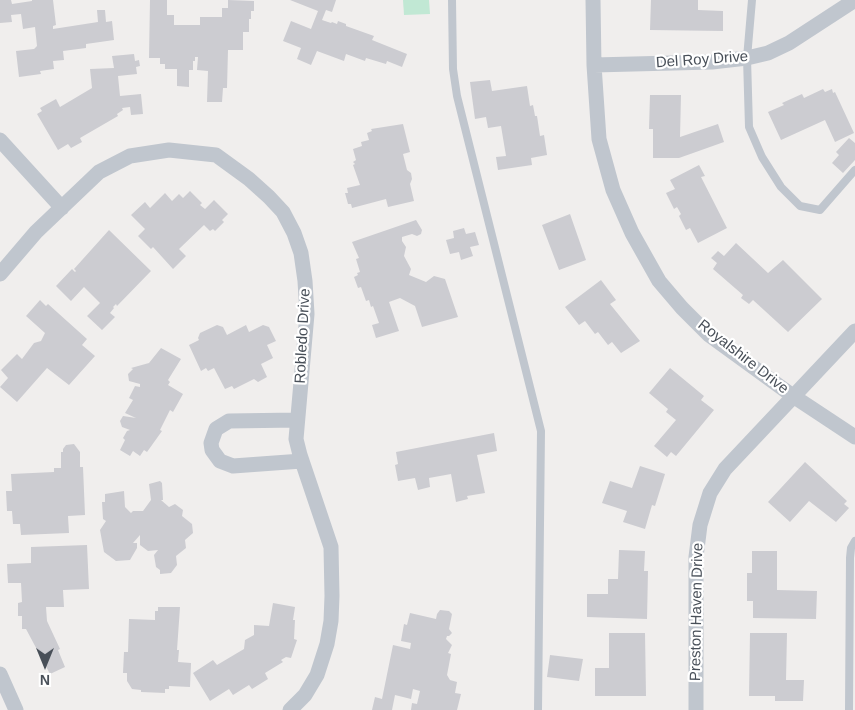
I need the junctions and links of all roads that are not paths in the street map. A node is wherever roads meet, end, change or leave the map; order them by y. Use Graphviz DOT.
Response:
graph roads {
  1 [pos="452,0"];
  2 [pos="593,0"];
  3 [pos="752,0"];
  4 [pos="855,0"];
  5 [pos="747,58"];
  6 [pos="594,64"];
  7 [pos="0,140"];
  8 [pos="855,170"];
  9 [pos="62,208"];
  10 [pos="0,274"];
  11 [pos="855,331"];
  12 [pos="793,396"];
  13 [pos="297,420"];
  14 [pos="855,436"];
  15 [pos="302,461"];
  16 [pos="855,541"];
  17 [pos="0,674"];
  18 [pos="293,709"];
  19 [pos="16,710"];
  20 [pos="538,710"];
  21 [pos="696,710"];
  22 [pos="849,710"];
  1 -- 20 [label="lane"];
  2 -- 6 [label="street, Royalshire Drive"];
  3 -- 5 [label="lane"];
  4 -- 5 [label="street, Del Roy Drive"];
  5 -- 6 [label="street, Del Roy Drive"];
  5 -- 8 [label="lane"];
  6 -- 12 [label="street, Royalshire Drive"];
  7 -- 9 [label="street"];
  9 -- 10 [label="street, Robledo Drive"];
  9 -- 13 [label="street, Robledo Drive"];
  11 -- 12 [label="street, Preston Haven Drive"];
  12 -- 14 [label="street, Royalshire Drive"];
  12 -- 21 [label="street, Preston Haven Drive"];
  13 -- 15 [label="street, Robledo Drive"];
  13 -- 15 [label="street"];
  15 -- 18 [label="street, Robledo Drive"];
  16 -- 22 [label="lane"];
  17 -- 19 [label="street"];
}
